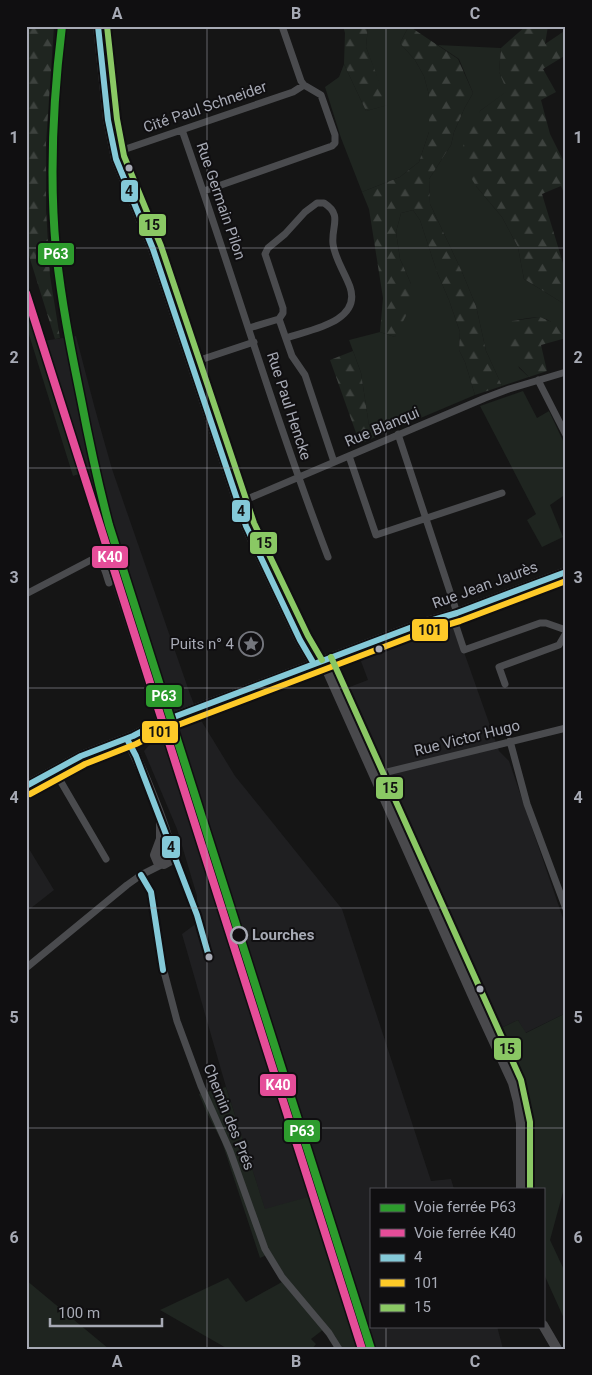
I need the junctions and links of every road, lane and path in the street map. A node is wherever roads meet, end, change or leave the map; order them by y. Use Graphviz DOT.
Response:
graph roads {
  1 [pos="282,26"];
  2 [pos="98,31"];
  3 [pos="304,85"];
  4 [pos="182,130"];
  5 [pos="114,153"];
  6 [pos="204,191"];
  7 [pos="234,281"];
  8 [pos="279,319"];
  9 [pos="249,328"];
  10 [pos="286,338"];
  11 [pos="254,342"];
  12 [pos="191,363"];
  13 [pos="566,372"];
  14 [pos="538,380"];
  15 [pos="398,434"];
  16 [pos="566,436"];
  17 [pos="349,456"];
  18 [pos="334,462"];
  19 [pos="298,478"];
  20 [pos="502,493"];
  21 [pos="238,503"];
  22 [pos="426,518"];
  23 [pos="328,557"];
  24 [pos="565,574"];
  25 [pos="109,582"];
  26 [pos="26,594"];
  27 [pos="455,613"];
  28 [pos="566,631"];
  29 [pos="321,665"];
  30 [pos="505,684"];
  31 [pos="566,728"];
  32 [pos="127,738"];
  33 [pos="510,741"];
  34 [pos="54,770"];
  35 [pos="375,775"];
  36 [pos="26,786"];
  37 [pos="161,822"];
  38 [pos="171,850"];
  39 [pos="157,851"];
  40 [pos="106,859"];
  41 [pos="163,864"];
  42 [pos="140,875"];
  43 [pos="566,909"];
  44 [pos="26,968"];
  45 [pos="521,1188"];
  46 [pos="537,1328"];
  47 [pos="544,1328"];
  48 [pos="339,1349"];
  49 [pos="550,1349"];
  50 [pos="557,1349"];
  1 -- 3 [label="street"];
  2 -- 5 [label="street"];
  3 -- 4 [label="street, Cité Paul Schneider"];
  3 -- 6 [label="street"];
  4 -- 5 [label="street, Cité Paul Schneider"];
  4 -- 6 [label="street, Rue Germain Pilon"];
  5 -- 12 [label="street"];
  6 -- 7 [label="street, Rue Germain Pilon"];
  7 -- 9 [label="street, Rue Paul Hencke"];
  8 -- 9 [label="street"];
  8 -- 10 [label="street"];
  8 -- 10 [label="street"];
  9 -- 11 [label="street, Rue Paul Hencke"];
  10 -- 18 [label="street"];
  11 -- 12 [label="street, Rue Paul Hencke"];
  11 -- 19 [label="street, Rue Paul Hencke"];
  12 -- 21 [label="street"];
  13 -- 14 [label="street, Rue Blanqui"];
  14 -- 15 [label="street, Rue Blanqui"];
  14 -- 16 [label="street"];
  15 -- 17 [label="street, Rue Blanqui"];
  15 -- 22 [label="street"];
  17 -- 18 [label="street, Rue Blanqui"];
  17 -- 22 [label="street"];
  18 -- 19 [label="street, Rue Blanqui"];
  19 -- 21 [label="street, Rue Blanqui"];
  19 -- 23 [label="street, Rue Paul Hencke"];
  20 -- 22 [label="street"];
  21 -- 29 [label="street"];
  22 -- 27 [label="street"];
  24 -- 27 [label="street, Rue Jean Jaurès"];
  25 -- 26 [label="street"];
  27 -- 28 [label="street"];
  27 -- 29 [label="street, Rue Jean Jaurès"];
  28 -- 30 [label="street"];
  29 -- 32 [label="street, Rue Jean Jaurès"];
  29 -- 35 [label="street"];
  31 -- 33 [label="street, Rue Victor Hugo"];
  32 -- 34 [label="street, Rue Jean Jaurès"];
  32 -- 37 [label="street"];
  33 -- 35 [label="street, Rue Victor Hugo"];
  33 -- 43 [label="street"];
  34 -- 36 [label="street, Rue Jean Jaurès"];
  34 -- 40 [label="street"];
  35 -- 45 [label="street"];
  37 -- 38 [label="street"];
  37 -- 39 [label="street"];
  38 -- 39 [label="street"];
  38 -- 41 [label="street"];
  39 -- 41 [label="street"];
  39 -- 42 [label="street"];
  41 -- 42 [label="street"];
  42 -- 44 [label="street"];
  42 -- 48 [label="street, Chemin des Prés"];
  46 -- 49 [label="street"];
  47 -- 50 [label="street"];
}
